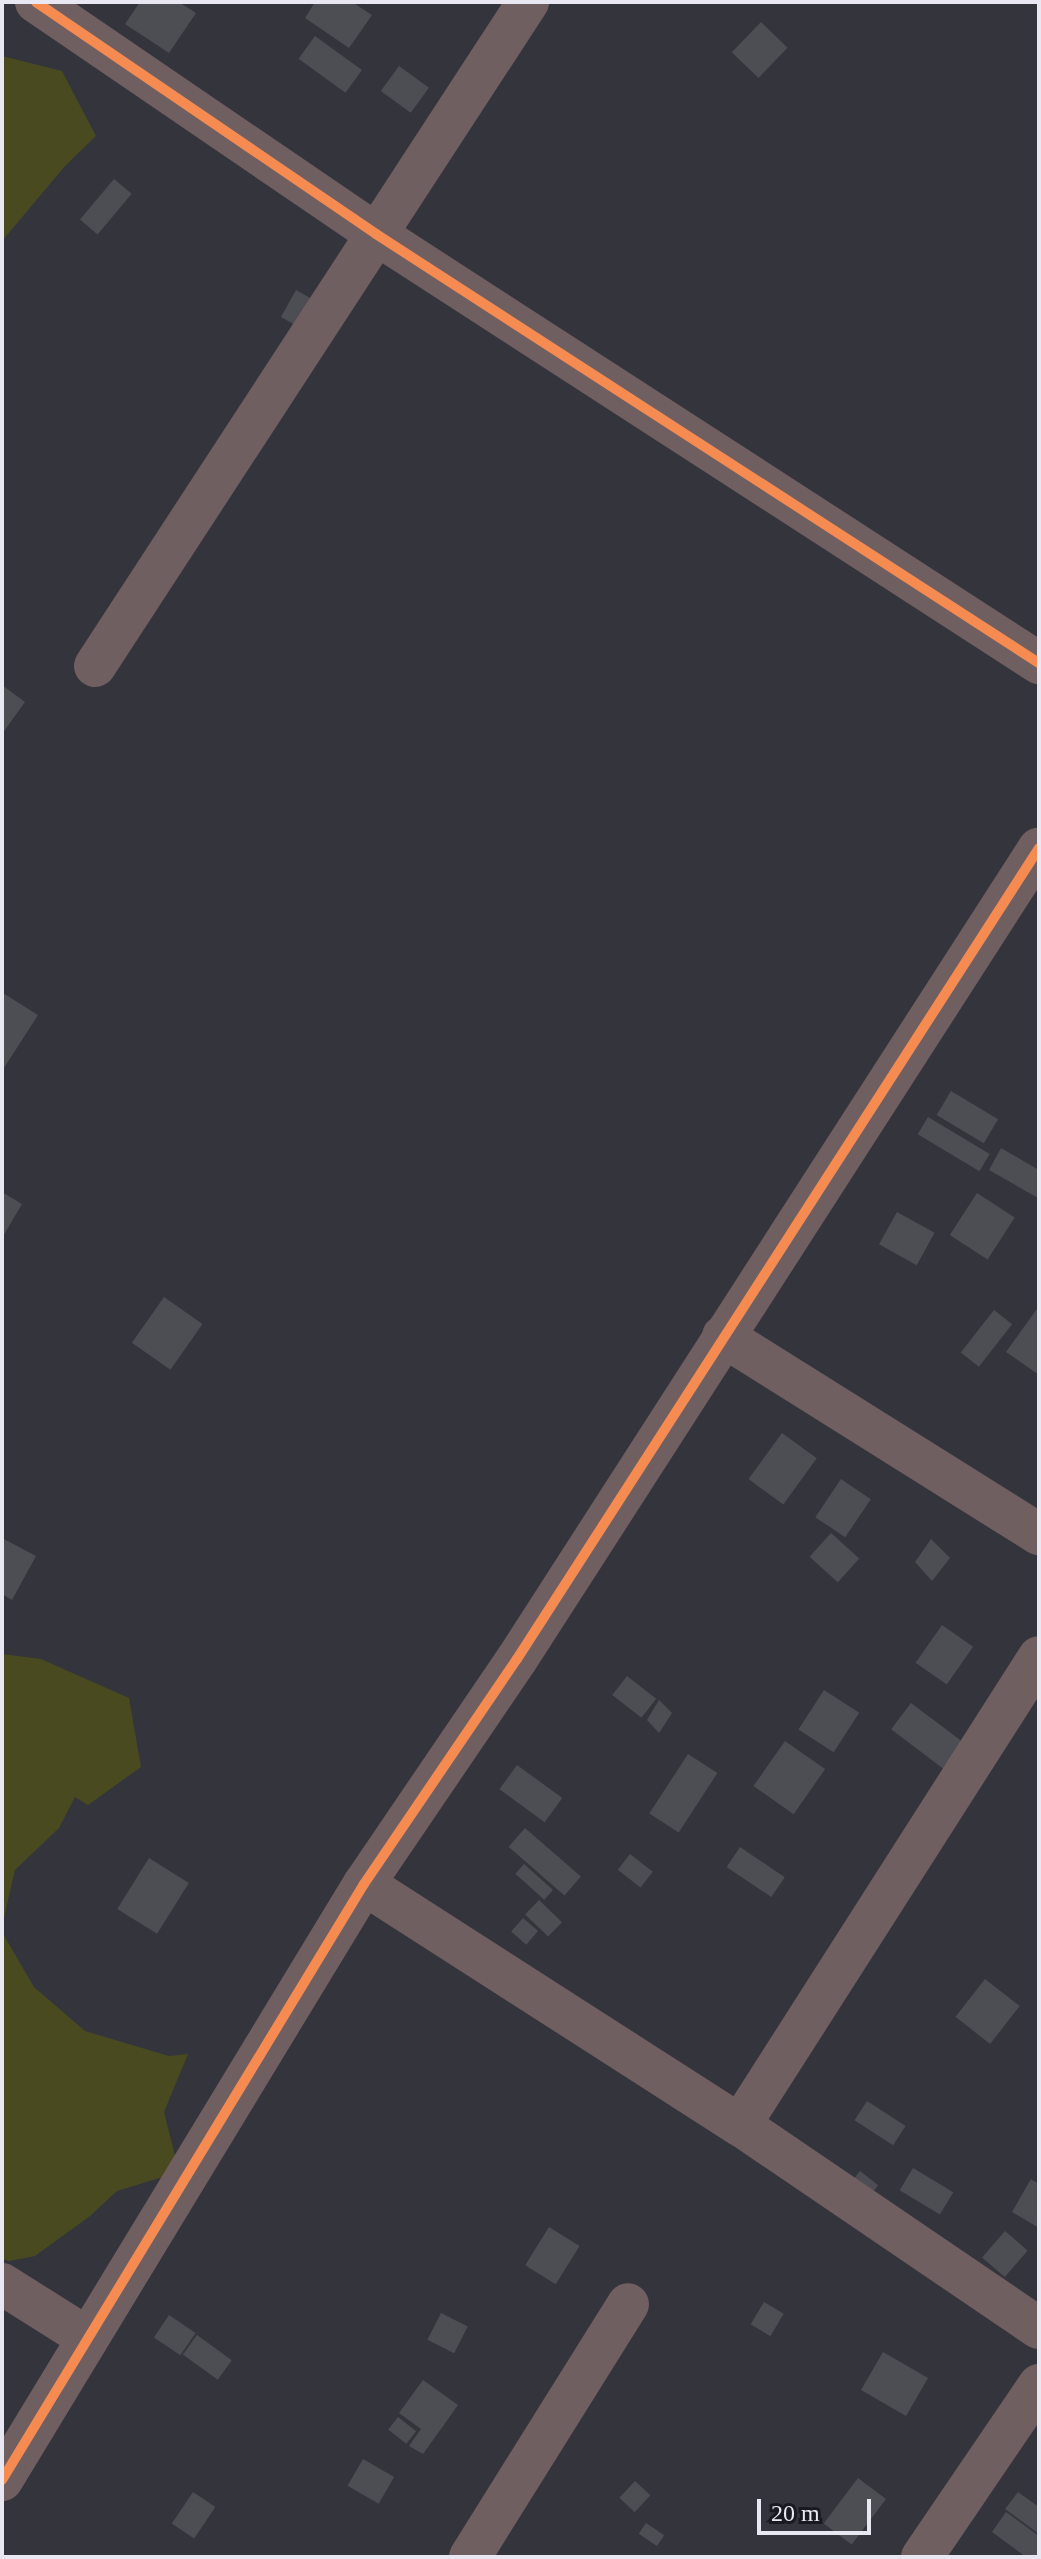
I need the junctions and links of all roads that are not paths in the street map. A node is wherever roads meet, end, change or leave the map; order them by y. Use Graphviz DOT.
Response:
graph roads {
  1 [pos="528,2"];
  2 [pos="42,4"];
  3 [pos="376,234"];
  4 [pos="1039,663"];
  5 [pos="95,666"];
  6 [pos="1039,848"];
  7 [pos="1026,895"];
  8 [pos="723,1336"];
  9 [pos="1039,1534"];
  10 [pos="1039,1657"];
  11 [pos="364,1884"];
  12 [pos="740,2125"];
  13 [pos="2,2284"];
  14 [pos="628,2304"];
  15 [pos="1039,2328"];
  16 [pos="86,2337"];
  17 [pos="1039,2385"];
  18 [pos="2,2480"];
  19 [pos="470,2557"];
  20 [pos="922,2557"];
  1 -- 3 [label="street"];
  2 -- 3 [label="street"];
  3 -- 4 [label="street"];
  3 -- 5 [label="street"];
  6 -- 7 [label="street"];
  7 -- 8 [label="street"];
  8 -- 9 [label="street"];
  8 -- 11 [label="street"];
  10 -- 12 [label="street"];
  11 -- 12 [label="street"];
  11 -- 16 [label="street"];
  12 -- 15 [label="street"];
  13 -- 16 [label="street"];
  14 -- 19 [label="street"];
  16 -- 18 [label="street"];
  17 -- 20 [label="street"];
}
